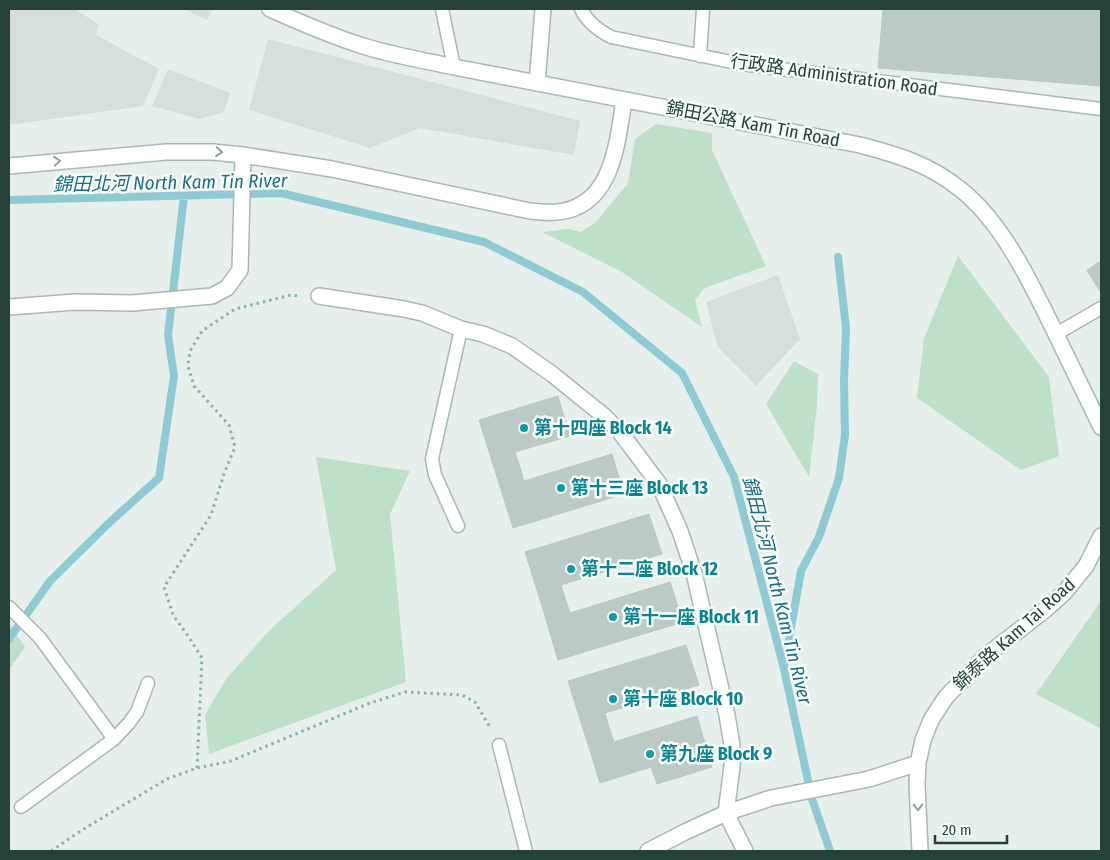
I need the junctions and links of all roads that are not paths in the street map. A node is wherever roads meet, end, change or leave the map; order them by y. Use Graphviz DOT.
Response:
graph roads {
  1 [pos="270,9"];
  2 [pos="442,9"];
  3 [pos="543,9"];
  4 [pos="581,9"];
  5 [pos="703,9"];
  6 [pos="700,56"];
  7 [pos="454,67"];
  8 [pos="537,83"];
  9 [pos="624,100"];
  10 [pos="1101,109"];
  11 [pos="243,155"];
  12 [pos="9,166"];
  13 [pos="319,296"];
  14 [pos="9,307"];
  15 [pos="1101,308"];
  16 [pos="461,329"];
  17 [pos="1056,334"];
  18 [pos="1101,427"];
  19 [pos="458,526"];
  20 [pos="1101,536"];
  21 [pos="9,607"];
  22 [pos="148,683"];
  23 [pos="114,739"];
  24 [pos="499,745"];
  25 [pos="918,764"];
  26 [pos="20,807"];
  27 [pos="726,814"];
  28 [pos="526,851"];
  29 [pos="648,851"];
  30 [pos="745,851"];
  31 [pos="920,851"];
  1 -- 7 [label="street, 錦田公路 Kam Tin Road"];
  2 -- 7 [label="lane"];
  3 -- 8 [label="street"];
  4 -- 6 [label="lane, 行政路 Administration Road"];
  5 -- 6 [label="lane"];
  6 -- 10 [label="lane, 行政路 Administration Road"];
  7 -- 8 [label="street, 錦田公路 Kam Tin Road"];
  8 -- 9 [label="street, 錦田公路 Kam Tin Road"];
  9 -- 11 [label="street"];
  9 -- 17 [label="street, 錦田公路 Kam Tin Road"];
  12 -- 11 [label="street, one-way"];
  11 -- 14 [label="street"];
  13 -- 16 [label="street"];
  15 -- 17 [label="lane"];
  16 -- 19 [label="lane"];
  16 -- 27 [label="street"];
  17 -- 18 [label="street, 錦田公路 Kam Tin Road"];
  20 -- 25 [label="street, 錦泰路 Kam Tai Road"];
  21 -- 23 [label="lane"];
  22 -- 23 [label="lane"];
  23 -- 26 [label="lane"];
  24 -- 28 [label="lane"];
  25 -- 27 [label="street"];
  25 -- 31 [label="street, 錦泰路 Kam Tai Road, one-way"];
  27 -- 29 [label="street"];
  27 -- 30 [label="street"];
}
